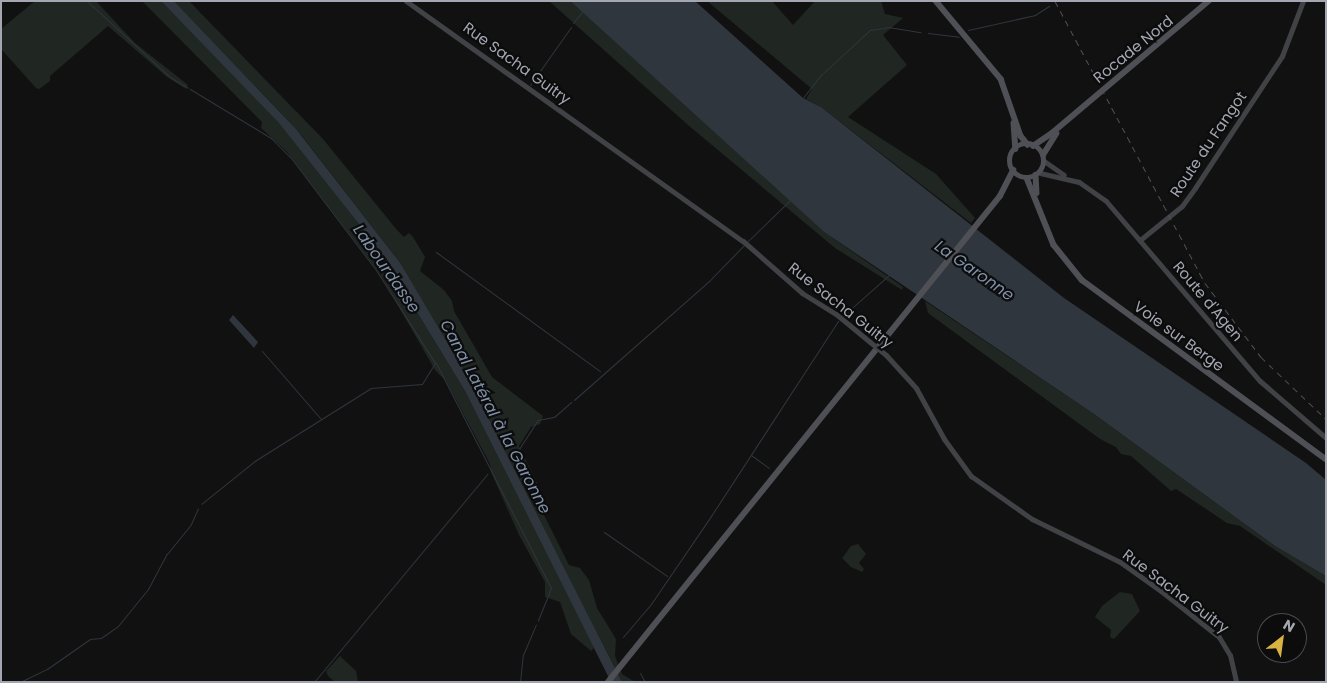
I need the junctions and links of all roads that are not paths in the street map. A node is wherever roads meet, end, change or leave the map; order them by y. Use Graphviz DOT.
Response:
graph roads {
  1 [pos="406,1"];
  2 [pos="936,1"];
  3 [pos="1208,1"];
  4 [pos="1303,1"];
  5 [pos="1010,99"];
  6 [pos="1073,115"];
  7 [pos="1031,145"];
  8 [pos="1016,149"];
  9 [pos="1043,158"];
  10 [pos="1013,170"];
  11 [pos="1038,174"];
  12 [pos="1024,178"];
  13 [pos="1073,180"];
  14 [pos="998,198"];
  15 [pos="1040,213"];
  16 [pos="1140,240"];
  17 [pos="1326,438"];
  18 [pos="1326,459"];
  19 [pos="608,682"];
  20 [pos="1236,682"];
  1 -- 20 [label="street, Rue Sacha Guitry, bridge"];
  2 -- 5 [label="main road"];
  3 -- 6 [label="main road, Rocade Nord"];
  4 -- 16 [label="street, Route du Fangot"];
  5 -- 7 [label="main road"];
  5 -- 8 [label="main road"];
  6 -- 7 [label="main road"];
  6 -- 9 [label="main road"];
  7 -- 8 [label="main road"];
  7 -- 9 [label="main road"];
  8 -- 10 [label="main road"];
  9 -- 11 [label="main road"];
  9 -- 13 [label="street, Route d'Agen"];
  10 -- 12 [label="main road"];
  10 -- 14 [label="main road"];
  11 -- 12 [label="main road"];
  11 -- 13 [label="street, Route d'Agen"];
  11 -- 15 [label="main road"];
  12 -- 14 [label="main road"];
  12 -- 15 [label="main road"];
  13 -- 16 [label="street, Route d'Agen"];
  14 -- 19 [label="main road"];
  15 -- 18 [label="main road, Voie sur Berge"];
  16 -- 17 [label="street, Route d'Agen"];
}
